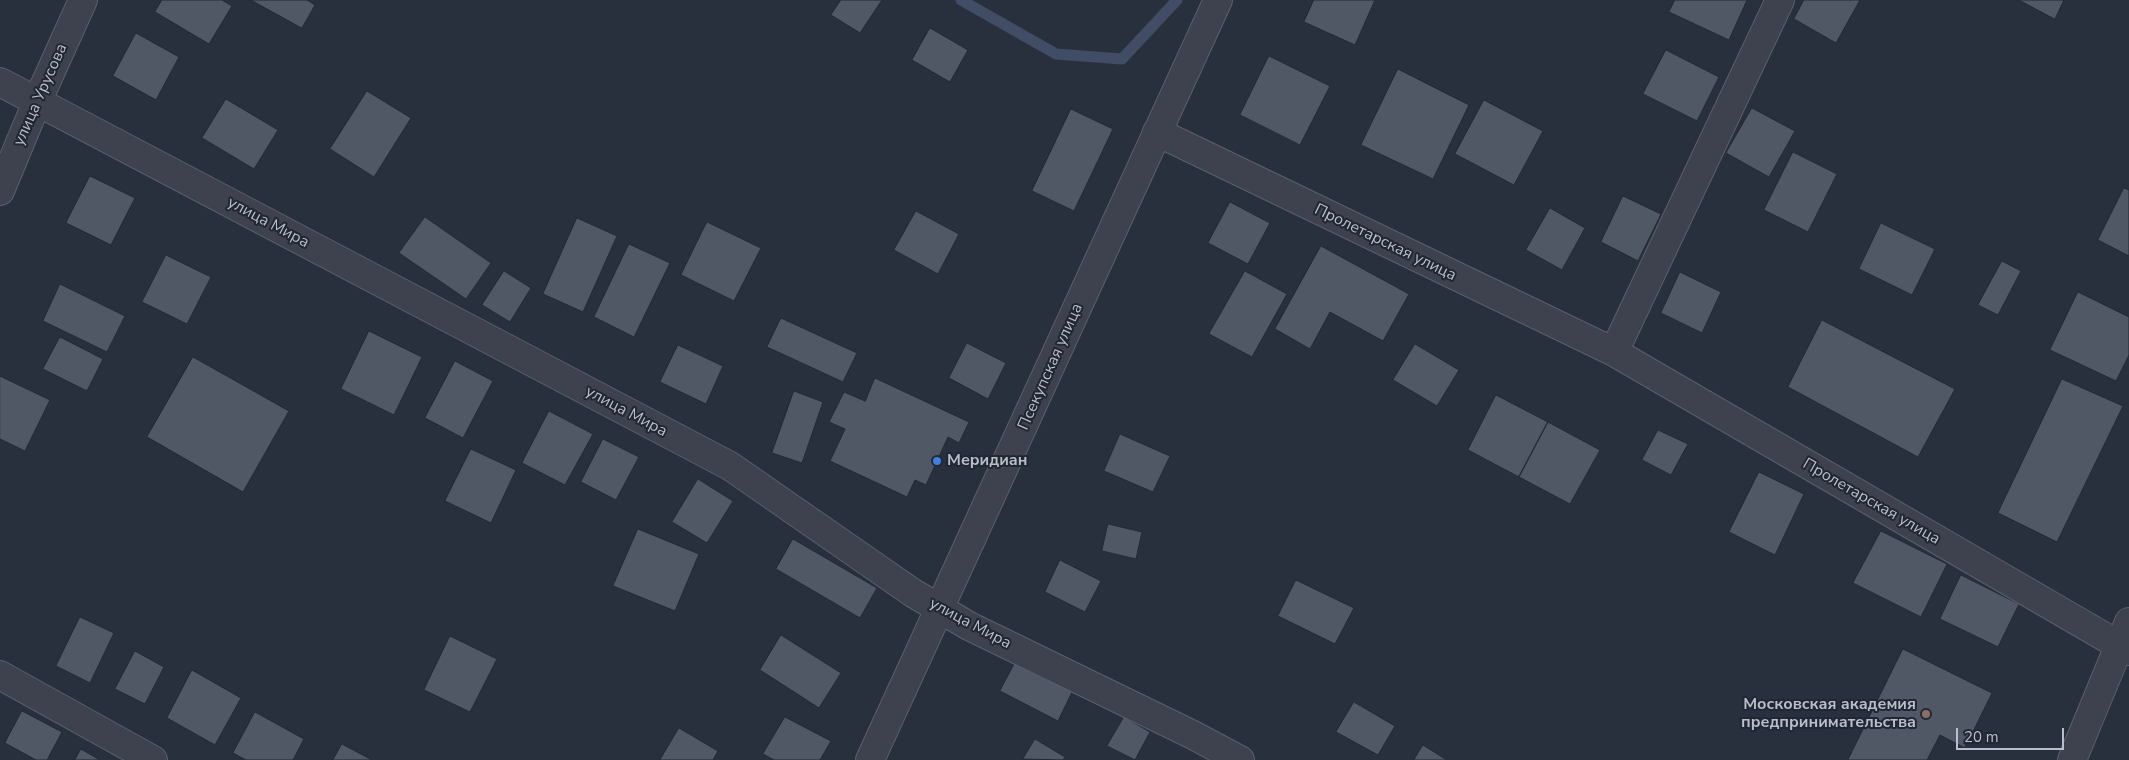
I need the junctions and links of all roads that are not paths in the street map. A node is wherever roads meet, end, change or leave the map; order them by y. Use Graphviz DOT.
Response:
graph roads {
  1 [pos="83,0"];
  2 [pos="1218,0"];
  3 [pos="1780,0"];
  4 [pos="0,82"];
  5 [pos="37,102"];
  6 [pos="1157,132"];
  7 [pos="0,191"];
  8 [pos="1614,352"];
  9 [pos="940,608"];
  10 [pos="2125,639"];
  11 [pos="0,675"];
  12 [pos="153,760"];
  13 [pos="870,760"];
  14 [pos="1240,760"];
  15 [pos="2072,760"];
  1 -- 5 [label="street, улица Урусова"];
  2 -- 6 [label="street, Псекупская улица"];
  3 -- 8 [label="street"];
  4 -- 5 [label="street, улица Мира"];
  5 -- 7 [label="street, улица Урусова"];
  5 -- 9 [label="street, улица Мира"];
  6 -- 8 [label="street, Пролетарская улица"];
  6 -- 9 [label="street, Псекупская улица"];
  8 -- 10 [label="street, Пролетарская улица"];
  9 -- 13 [label="street, Псекупская улица"];
  9 -- 14 [label="street, улица Мира"];
  10 -- 15 [label="street"];
  11 -- 12 [label="street"];
}
